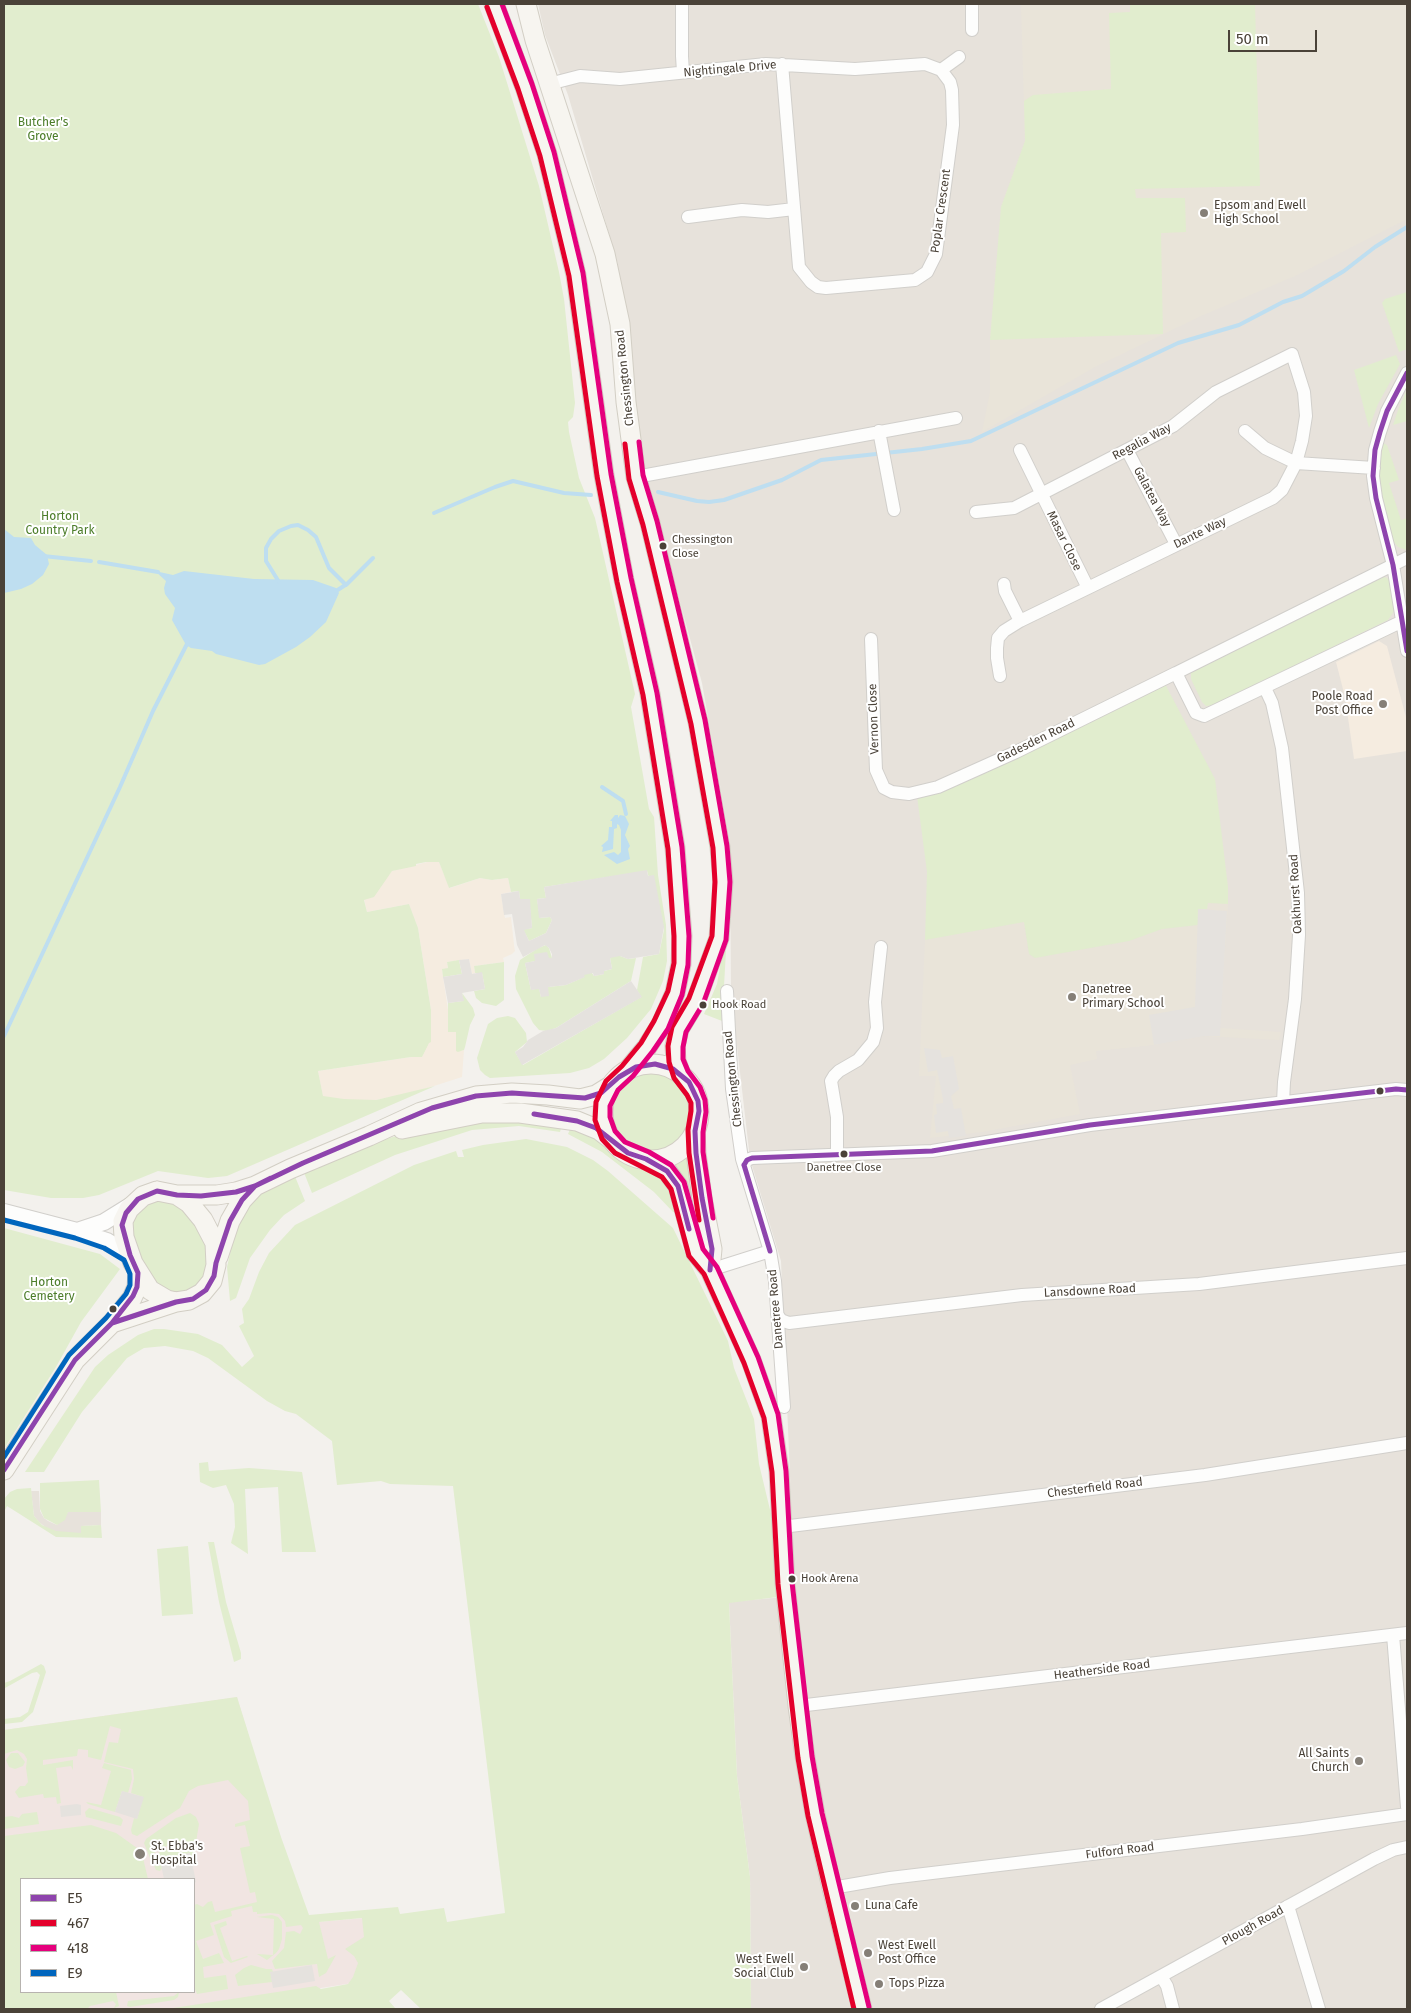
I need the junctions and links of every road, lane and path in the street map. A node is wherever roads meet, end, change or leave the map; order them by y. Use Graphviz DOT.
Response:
graph roads {
  1 [pos="494,4"];
  2 [pos="526,4"];
  3 [pos="682,4"];
  4 [pos="972,4"];
  5 [pos="972,30"];
  6 [pos="959,56"];
  7 [pos="782,64"];
  8 [pos="941,70"];
  9 [pos="683,72"];
  10 [pos="549,84"];
  11 [pos="794,209"];
  12 [pos="688,217"];
  13 [pos="1292,354"];
  14 [pos="1407,373"];
  15 [pos="956,418"];
  16 [pos="879,431"];
  17 [pos="1245,432"];
  18 [pos="1020,450"];
  19 [pos="1127,450"];
  20 [pos="1296,463"];
  21 [pos="1374,468"];
  22 [pos="636,477"];
  23 [pos="1041,493"];
  24 [pos="894,510"];
  25 [pos="976,512"];
  26 [pos="1176,544"];
  27 [pos="1407,558"];
  28 [pos="1393,565"];
  29 [pos="1004,584"];
  30 [pos="1088,588"];
  31 [pos="1405,620"];
  32 [pos="1020,621"];
  33 [pos="871,639"];
  34 [pos="1407,651"];
  35 [pos="1176,672"];
  36 [pos="1000,676"];
  37 [pos="1265,688"];
  38 [pos="892,792"];
  39 [pos="881,948"];
  40 [pos="727,991"];
  41 [pos="627,1070"];
  42 [pos="681,1075"];
  43 [pos="612,1085"];
  44 [pos="1407,1090"];
  45 [pos="1283,1102"];
  46 [pos="695,1131"];
  47 [pos="369,1136"];
  48 [pos="620,1148"];
  49 [pos="837,1155"];
  50 [pos="646,1159"];
  51 [pos="744,1165"];
  52 [pos="255,1186"];
  53 [pos="177,1195"];
  54 [pos="135,1202"];
  55 [pos="4,1212"];
  56 [pos="77,1231"];
  57 [pos="770,1251"];
  58 [pos="130,1255"];
  59 [pos="1407,1258"];
  60 [pos="216,1263"];
  61 [pos="710,1270"];
  62 [pos="138,1273"];
  63 [pos="176,1302"];
  64 [pos="777,1314"];
  65 [pos="112,1323"];
  66 [pos="784,1407"];
  67 [pos="1407,1443"];
  68 [pos="4,1470"];
  69 [pos="782,1527"];
  70 [pos="1407,1633"];
  71 [pos="1393,1635"];
  72 [pos="798,1706"];
  73 [pos="1407,1808"];
  74 [pos="1407,1814"];
  75 [pos="1407,1847"];
  76 [pos="832,1888"];
  77 [pos="1288,1906"];
  78 [pos="1161,1976"];
  79 [pos="862,2009"];
  80 [pos="1101,2009"];
  81 [pos="1173,2009"];
  82 [pos="1319,2009"];
  1 -- 41 [label="main road"];
  2 -- 10 [label="main road, Chessington Road"];
  3 -- 9 [label="street"];
  4 -- 5 [label="street"];
  6 -- 8 [label="street"];
  7 -- 8 [label="street, Nightingale Drive"];
  7 -- 9 [label="street, Nightingale Drive"];
  7 -- 11 [label="street, Poplar Crescent"];
  8 -- 11 [label="street, Poplar Crescent"];
  9 -- 10 [label="street, Nightingale Drive"];
  10 -- 22 [label="main road, Chessington Road"];
  11 -- 12 [label="street"];
  13 -- 19 [label="street, Regalia Way"];
  13 -- 20 [label="street, Dante Way"];
  14 -- 21 [label="street"];
  15 -- 16 [label="street"];
  16 -- 22 [label="street"];
  16 -- 24 [label="street"];
  17 -- 20 [label="street"];
  18 -- 23 [label="street, Masar Close"];
  19 -- 23 [label="street, Regalia Way"];
  19 -- 26 [label="street, Galatea Way"];
  20 -- 21 [label="street"];
  20 -- 26 [label="street, Dante Way"];
  21 -- 28 [label="street"];
  22 -- 42 [label="main road, Chessington Road"];
  23 -- 25 [label="street"];
  23 -- 30 [label="street, Masar Close"];
  26 -- 30 [label="street, Dante Way"];
  27 -- 28 [label="street, Gadesden Road"];
  28 -- 31 [label="street"];
  28 -- 35 [label="street, Gadesden Road"];
  29 -- 32 [label="street"];
  30 -- 32 [label="street, Dante Way"];
  31 -- 34 [label="street"];
  31 -- 37 [label="street"];
  32 -- 36 [label="street, Dante Way"];
  33 -- 38 [label="street, Vernon Close"];
  35 -- 37 [label="street"];
  35 -- 38 [label="street, Gadesden Road"];
  37 -- 45 [label="street, Oakhurst Road"];
  39 -- 49 [label="street"];
  40 -- 51 [label="street, Chessington Road"];
  41 -- 42 [label="main road"];
  41 -- 43 [label="main road"];
  42 -- 46 [label="main road, Chessington Road"];
  43 -- 47 [label="main road"];
  43 -- 48 [label="main road"];
  44 -- 45 [label="street"];
  45 -- 49 [label="street"];
  46 -- 50 [label="main road"];
  46 -- 61 [label="main road, Chessington Road"];
  47 -- 48 [label="main road"];
  47 -- 52 [label="main road"];
  48 -- 50 [label="main road, Chessington Road"];
  49 -- 51 [label="street"];
  50 -- 61 [label="main road, Chessington Road"];
  51 -- 57 [label="street, Danetree Road"];
  52 -- 53 [label="main road"];
  52 -- 60 [label="main road"];
  53 -- 54 [label="main road"];
  53 -- 60 [label="main road"];
  54 -- 56 [label="street"];
  54 -- 58 [label="main road"];
  55 -- 56 [label="street"];
  56 -- 58 [label="street"];
  57 -- 61 [label="street"];
  57 -- 64 [label="street, Danetree Road"];
  58 -- 62 [label="main road"];
  59 -- 64 [label="street, Lansdowne Road"];
  60 -- 63 [label="main road"];
  61 -- 69 [label="main road, Chessington Road"];
  62 -- 63 [label="main road"];
  62 -- 65 [label="main road"];
  63 -- 65 [label="main road"];
  64 -- 66 [label="street, Danetree Road"];
  65 -- 68 [label="main road"];
  67 -- 69 [label="street, Chesterfield Road"];
  69 -- 72 [label="main road, Chessington Road"];
  70 -- 71 [label="street, Heatherside Road"];
  71 -- 72 [label="street, Heatherside Road"];
  71 -- 73 [label="street"];
  72 -- 76 [label="main road, Chessington Road"];
  74 -- 76 [label="street, Fulford Road"];
  75 -- 77 [label="street, Plough Road"];
  76 -- 79 [label="main road, Chessington Road"];
  77 -- 78 [label="street, Plough Road"];
  77 -- 82 [label="street"];
  78 -- 80 [label="street, Plough Road"];
  78 -- 81 [label="street"];
}
